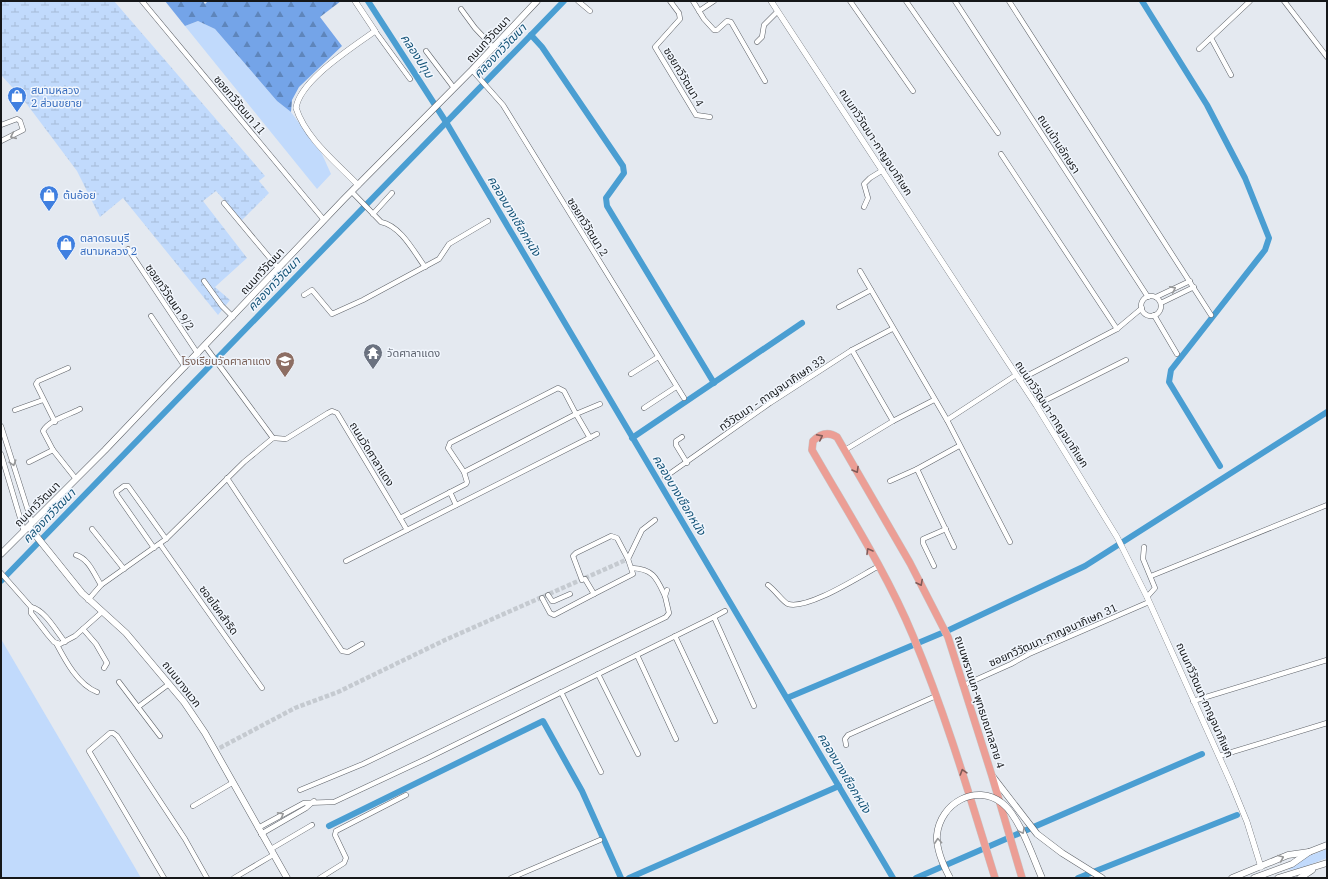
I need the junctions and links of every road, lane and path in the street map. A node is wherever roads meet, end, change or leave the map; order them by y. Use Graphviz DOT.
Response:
graph roads {
  1 [pos="142,1"];
  2 [pos="355,1"];
  3 [pos="537,1"];
  4 [pos="670,1"];
  5 [pos="692,1"];
  6 [pos="714,1"];
  7 [pos="770,1"];
  8 [pos="850,1"];
  9 [pos="906,1"];
  10 [pos="955,1"];
  11 [pos="1009,1"];
  12 [pos="1250,1"];
  13 [pos="1284,1"];
  14 [pos="579,2"];
  15 [pos="461,10"];
  16 [pos="590,11"];
  17 [pos="699,11"];
  18 [pos="777,12"];
  19 [pos="375,31"];
  20 [pos="1211,38"];
  21 [pos="757,42"];
  22 [pos="493,47"];
  23 [pos="1198,49"];
  24 [pos="426,51"];
  25 [pos="1327,57"];
  26 [pos="472,70"];
  27 [pos="1231,75"];
  28 [pos="410,79"];
  29 [pos="765,81"];
  30 [pos="454,88"];
  31 [pos="913,92"];
  32 [pos="710,117"];
  33 [pos="1,125"];
  34 [pos="998,133"];
  35 [pos="1,141"];
  36 [pos="1001,154"];
  37 [pos="883,170"];
  38 [pos="358,185"];
  39 [pos="352,192"];
  40 [pos="392,193"];
  41 [pos="224,203"];
  42 [pos="864,207"];
  43 [pos="373,214"];
  44 [pos="324,220"];
  45 [pos="488,221"];
  46 [pos="128,249"];
  47 [pos="425,267"];
  48 [pos="278,269"];
  49 [pos="860,272"];
  50 [pos="204,281"];
  51 [pos="1190,281"];
  52 [pos="1194,287"];
  53 [pos="871,290"];
  54 [pos="304,295"];
  55 [pos="1148,297"];
  56 [pos="1156,297"];
  57 [pos="1161,303"];
  58 [pos="839,307"];
  59 [pos="1142,308"];
  60 [pos="1154,315"];
  61 [pos="1211,315"];
  62 [pos="151,316"];
  63 [pos="233,317"];
  64 [pos="892,329"];
  65 [pos="1117,329"];
  66 [pos="205,346"];
  67 [pos="852,350"];
  68 [pos="198,354"];
  69 [pos="1177,354"];
  70 [pos="658,358"];
  71 [pos="1126,360"];
  72 [pos="185,367"];
  73 [pos="68,368"];
  74 [pos="631,374"];
  75 [pos="1017,377"];
  76 [pos="676,387"];
  77 [pos="684,398"];
  78 [pos="43,400"];
  79 [pos="934,400"];
  80 [pos="600,404"];
  81 [pos="1036,406"];
  82 [pos="644,408"];
  83 [pos="80,409"];
  84 [pos="15,410"];
  85 [pos="576,414"];
  86 [pos="947,420"];
  87 [pos="894,421"];
  88 [pos="55,422"];
  89 [pos="1,426"];
  90 [pos="597,434"];
  91 [pos="682,437"];
  92 [pos="273,438"];
  93 [pos="590,438"];
  94 [pos="959,446"];
  95 [pos="53,450"];
  96 [pos="845,450"];
  97 [pos="1,454"];
  98 [pos="29,462"];
  99 [pos="687,463"];
  100 [pos="917,469"];
  101 [pos="464,472"];
  102 [pos="665,477"];
  103 [pos="227,478"];
  104 [pos="76,479"];
  105 [pos="890,480"];
  106 [pos="450,492"];
  107 [pos="456,505"];
  108 [pos="1327,505"];
  109 [pos="28,510"];
  110 [pos="18,514"];
  111 [pos="400,518"];
  112 [pos="655,520"];
  113 [pos="31,525"];
  114 [pos="92,529"];
  115 [pos="946,529"];
  116 [pos="407,530"];
  117 [pos="24,532"];
  118 [pos="166,539"];
  119 [pos="1010,542"];
  120 [pos="160,544"];
  121 [pos="954,547"];
  122 [pos="154,548"];
  123 [pos="1144,548"];
  124 [pos="1,554"];
  125 [pos="76,555"];
  126 [pos="628,559"];
  127 [pos="346,561"];
  128 [pos="878,566"];
  129 [pos="934,566"];
  130 [pos="632,568"];
  131 [pos="124,569"];
  132 [pos="1,573"];
  133 [pos="1151,576"];
  134 [pos="102,585"];
  135 [pos="768,585"];
  136 [pos="668,590"];
  137 [pos="570,594"];
  138 [pos="594,594"];
  139 [pos="548,595"];
  140 [pos="665,596"];
  141 [pos="542,598"];
  142 [pos="1148,599"];
  143 [pos="88,600"];
  144 [pos="31,607"];
  145 [pos="726,611"];
  146 [pos="102,612"];
  147 [pos="714,617"];
  148 [pos="83,629"];
  149 [pos="675,636"];
  150 [pos="56,642"];
  151 [pos="65,642"];
  152 [pos="362,644"];
  153 [pos="637,655"];
  154 [pos="1327,660"];
  155 [pos="104,668"];
  156 [pos="598,674"];
  157 [pos="119,682"];
  158 [pos="169,684"];
  159 [pos="964,685"];
  160 [pos="262,688"];
  161 [pos="97,692"];
  162 [pos="560,692"];
  163 [pos="936,696"];
  164 [pos="1193,701"];
  165 [pos="754,706"];
  166 [pos="138,707"];
  167 [pos="715,721"];
  168 [pos="1327,723"];
  169 [pos="160,736"];
  170 [pos="676,739"];
  171 [pos="846,745"];
  172 [pos="638,754"];
  173 [pos="1219,756"];
  174 [pos="601,772"];
  175 [pos="992,776"];
  176 [pos="232,783"];
  177 [pos="300,790"];
  178 [pos="406,795"];
  179 [pos="193,806"];
  180 [pos="312,825"];
  181 [pos="260,831"];
  182 [pos="600,840"];
  183 [pos="1327,845"];
  184 [pos="272,852"];
  185 [pos="1309,852"];
  186 [pos="1327,863"];
  187 [pos="1261,867"];
  188 [pos="1315,868"];
  189 [pos="164,878"];
  190 [pos="207,878"];
  191 [pos="234,878"];
  192 [pos="286,878"];
  193 [pos="320,878"];
  194 [pos="511,878"];
  195 [pos="950,878"];
  196 [pos="995,878"];
  197 [pos="1022,878"];
  198 [pos="1042,878"];
  199 [pos="1102,878"];
  200 [pos="1232,878"];
  201 [pos="1254,878"];
  202 [pos="1278,878"];
  203 [pos="1300,878"];
  1 -- 44 [label="street, ซอยทวีวัฒนา 11"];
  2 -- 19 [label="street"];
  3 -- 22 [label="main road, ถนนทวีวัฒนา"];
  4 -- 32 [label="street, ซอยทวีวัฒนา 4"];
  5 -- 17 [label="street"];
  6 -- 17 [label="street"];
  7 -- 18 [label="street, ถนนทวีวัฒนา-กาญจนาภิเษก"];
  8 -- 31 [label="street"];
  9 -- 34 [label="street"];
  10 -- 55 [label="street, ถนนบ้านอักษรา"];
  11 -- 51 [label="street"];
  12 -- 20 [label="street"];
  13 -- 25 [label="street"];
  14 -- 16 [label="street"];
  15 -- 22 [label="street"];
  17 -- 29 [label="street"];
  18 -- 21 [label="street"];
  18 -- 37 [label="street, ถนนทวีวัฒนา-กาญจนาภิเษก"];
  19 -- 28 [label="street"];
  19 -- 38 [label="street"];
  20 -- 23 [label="street"];
  20 -- 27 [label="street"];
  22 -- 26 [label="main road, ถนนทวีวัฒนา"];
  24 -- 30 [label="street"];
  26 -- 30 [label="main road, ถนนทวีวัฒนา"];
  26 -- 70 [label="street, ซอยทวีวัฒนา 2"];
  30 -- 38 [label="main road, ถนนทวีวัฒนา"];
  33 -- 35 [label="street, one-way"];
  36 -- 65 [label="street"];
  37 -- 42 [label="street"];
  37 -- 75 [label="street, ถนนทวีวัฒนา-กาญจนาภิเษก"];
  38 -- 39 [label="main road, ถนนทวีวัฒนา"];
  39 -- 43 [label="street"];
  39 -- 44 [label="main road, ถนนทวีวัฒนา"];
  40 -- 43 [label="street"];
  41 -- 48 [label="street"];
  43 -- 47 [label="street"];
  44 -- 48 [label="main road, ถนนทวีวัฒนา"];
  45 -- 47 [label="street"];
  46 -- 68 [label="street, ซอยทวีวัฒนา 9/2"];
  47 -- 54 [label="street"];
  48 -- 63 [label="main road, ถนนทวีวัฒนา"];
  49 -- 53 [label="street"];
  50 -- 63 [label="street"];
  51 -- 52 [label="street"];
  56 -- 51 [label="street, one-way"];
  52 -- 57 [label="street"];
  52 -- 61 [label="street"];
  53 -- 58 [label="street"];
  53 -- 64 [label="street"];
  55 -- 56 [label="street"];
  55 -- 59 [label="street"];
  56 -- 57 [label="street"];
  57 -- 60 [label="street"];
  59 -- 60 [label="street"];
  59 -- 65 [label="street"];
  60 -- 69 [label="street"];
  62 -- 72 [label="street"];
  63 -- 66 [label="main road, ถนนทวีวัฒนา"];
  64 -- 67 [label="street, ทวีวัฒนา - กาญจนาภิเษก 33"];
  64 -- 79 [label="street"];
  65 -- 75 [label="street"];
  66 -- 68 [label="main road, ถนนทวีวัฒนา"];
  66 -- 92 [label="street"];
  67 -- 87 [label="street"];
  67 -- 99 [label="street, ทวีวัฒนา - กาญจนาภิเษก 33"];
  68 -- 72 [label="main road, ถนนทวีวัฒนา"];
  70 -- 74 [label="street"];
  70 -- 76 [label="street, ซอยทวีวัฒนา 2"];
  71 -- 81 [label="street"];
  72 -- 104 [label="main road, ถนนทวีวัฒนา"];
  73 -- 78 [label="street"];
  75 -- 81 [label="street, ถนนทวีวัฒนา-กาญจนาภิเษก"];
  75 -- 86 [label="street"];
  76 -- 77 [label="street, ซอยทวีวัฒนา 2"];
  76 -- 82 [label="street"];
  78 -- 84 [label="street"];
  78 -- 88 [label="street"];
  79 -- 86 [label="street"];
  79 -- 87 [label="street"];
  80 -- 85 [label="street"];
  81 -- 142 [label="street, ถนนทวีวัฒนา-กาญจนาภิเษก"];
  83 -- 88 [label="street"];
  85 -- 93 [label="street"];
  85 -- 101 [label="street"];
  85 -- 101 [label="street"];
  86 -- 94 [label="street"];
  87 -- 96 [label="street"];
  88 -- 95 [label="street"];
  89 -- 109 [label="street, one-way"];
  90 -- 93 [label="street"];
  91 -- 99 [label="street"];
  92 -- 103 [label="street, ถนนวัดศาลาแดง"];
  92 -- 111 [label="street, ถนนวัดศาลาแดง"];
  93 -- 107 [label="street"];
  94 -- 100 [label="street"];
  94 -- 119 [label="street"];
  95 -- 98 [label="street"];
  95 -- 104 [label="street"];
  128 -- 96 [label="main road, ถนนพรานนก-พุทธมณฑลสาย 4, one-way"];
  96 -- 159 [label="main road, ถนนพรานนก-พุทธมณฑลสาย 4, one-way"];
  97 -- 110 [label="street"];
  99 -- 102 [label="street, ทวีวัฒนา - กาญจนาภิเษก 33"];
  100 -- 105 [label="street"];
  100 -- 115 [label="street"];
  101 -- 106 [label="street"];
  103 -- 118 [label="street, ถนนวัดศาลาแดง"];
  103 -- 152 [label="street"];
  104 -- 113 [label="main road, ถนนทวีวัฒนา"];
  106 -- 107 [label="street"];
  106 -- 111 [label="street"];
  107 -- 116 [label="street"];
  108 -- 133 [label="street"];
  109 -- 110 [label="street"];
  109 -- 113 [label="street"];
  110 -- 117 [label="street"];
  111 -- 116 [label="street"];
  112 -- 126 [label="street"];
  113 -- 117 [label="main road, ถนนทวีวัฒนา"];
  113 -- 143 [label="main road, ถนนบางแวก"];
  114 -- 131 [label="street"];
  115 -- 121 [label="street"];
  115 -- 129 [label="street"];
  116 -- 127 [label="street"];
  117 -- 124 [label="main road, ถนนทวีวัฒนา"];
  118 -- 120 [label="street, ถนนวัดศาลาแดง"];
  118 -- 122 [label="street"];
  120 -- 122 [label="street, ถนนวัดศาลาแดง"];
  120 -- 160 [label="street, ซอยโชคสำริด"];
  122 -- 131 [label="street, ถนนวัดศาลาแดง"];
  123 -- 133 [label="street"];
  125 -- 134 [label="street"];
  126 -- 130 [label="street"];
  126 -- 138 [label="street"];
  128 -- 135 [label="street"];
  128 -- 163 [label="main road"];
  130 -- 138 [label="street"];
  130 -- 140 [label="street"];
  131 -- 134 [label="street, ถนนวัดศาลาแดง"];
  132 -- 144 [label="street"];
  133 -- 142 [label="street"];
  134 -- 143 [label="street, ถนนวัดศาลาแดง"];
  136 -- 140 [label="street"];
  137 -- 139 [label="street"];
  138 -- 141 [label="street"];
  140 -- 177 [label="street"];
  142 -- 159 [label="street, ซอยทวีวัฒนา-กาญจนาภิเษก 31"];
  142 -- 164 [label="street, ถนนทวีวัฒนา-กาญจนาภิเษก"];
  143 -- 146 [label="main road, ถนนบางแวก"];
  144 -- 150 [label="street"];
  144 -- 151 [label="street"];
  145 -- 147 [label="street"];
  146 -- 148 [label="street"];
  146 -- 158 [label="main road, ถนนบางแวก"];
  147 -- 149 [label="street"];
  147 -- 165 [label="street"];
  148 -- 151 [label="street"];
  148 -- 155 [label="street"];
  149 -- 153 [label="street"];
  149 -- 167 [label="street"];
  150 -- 151 [label="street"];
  150 -- 161 [label="street"];
  153 -- 156 [label="street"];
  153 -- 170 [label="street"];
  154 -- 164 [label="street"];
  156 -- 162 [label="street"];
  156 -- 172 [label="street"];
  157 -- 166 [label="street"];
  158 -- 166 [label="street"];
  158 -- 176 [label="main road, ถนนบางแวก"];
  159 -- 175 [label="main road, ถนนพรานนก-พุทธมณฑลสาย 4"];
  162 -- 174 [label="street"];
  162 -- 181 [label="street"];
  163 -- 171 [label="street"];
  196 -- 163 [label="main road, one-way"];
  164 -- 173 [label="street, ถนนทวีวัฒนา-กาญจนาภิเษก"];
  166 -- 169 [label="street"];
  168 -- 173 [label="street"];
  173 -- 187 [label="street, ถนนทวีวัฒนา-กาญจนาภิเษก"];
  175 -- 197 [label="main road, ถนนพรานนก-พุทธมณฑลสาย 4"];
  175 -- 199 [label="main road"];
  176 -- 179 [label="street"];
  176 -- 181 [label="main road, ถนนบางแวก"];
  178 -- 193 [label="street"];
  180 -- 184 [label="street"];
  181 -- 184 [label="main road, ถนนบางแวก"];
  182 -- 194 [label="street"];
  183 -- 185 [label="main road"];
  184 -- 191 [label="street"];
  184 -- 192 [label="main road, ถนนบางแวก"];
  187 -- 185 [label="main road, one-way"];
  185 -- 201 [label="main road"];
  186 -- 188 [label="main road"];
  187 -- 200 [label="main road"];
  188 -- 202 [label="main road"];
  188 -- 203 [label="main road"];
  189 -- 190 [label="street"];
  195 -- 198 [label="main road, one-way, bridge"];
}
